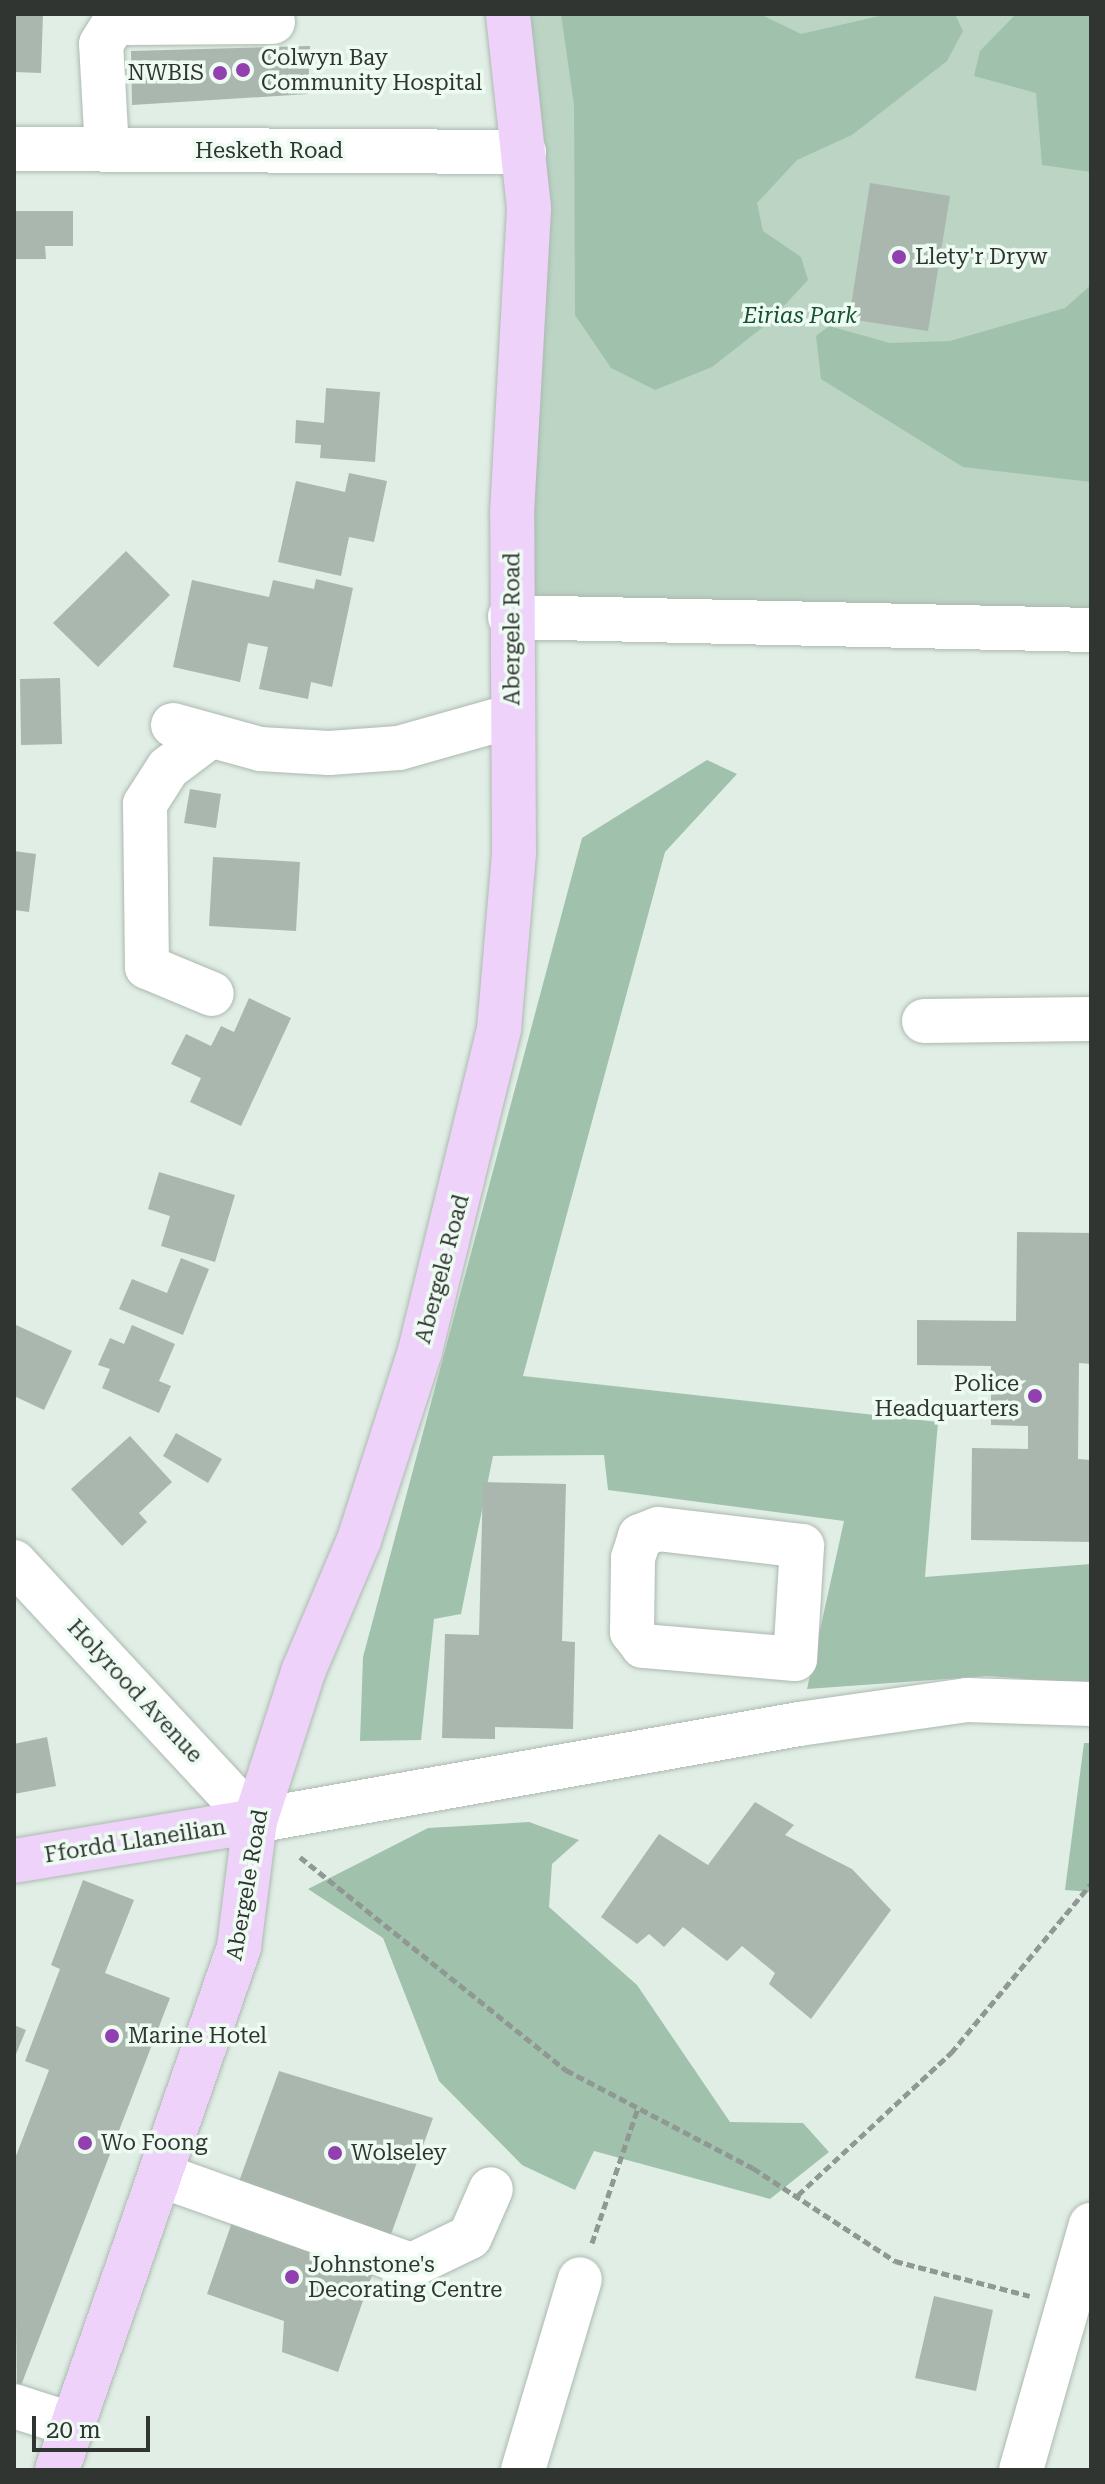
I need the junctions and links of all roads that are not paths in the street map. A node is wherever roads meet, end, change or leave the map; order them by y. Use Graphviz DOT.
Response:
graph roads {
  1 [pos="508,14"];
  2 [pos="273,22"];
  3 [pos="14,149"];
  4 [pos="107,150"];
  5 [pos="524,152"];
  6 [pos="510,617"];
  7 [pos="1091,630"];
  8 [pos="512,716"];
  9 [pos="212,994"];
  10 [pos="1091,1019"];
  11 [pos="924,1021"];
  12 [pos="14,1562"];
  13 [pos="795,1657"];
  14 [pos="1091,1704"];
  15 [pos="799,1724"];
  16 [pos="255,1821"];
  17 [pos="14,1861"];
  18 [pos="160,2175"];
  19 [pos="491,2189"];
  20 [pos="1091,2225"];
  21 [pos="580,2279"];
  22 [pos="14,2406"];
  23 [pos="73,2425"];
  24 [pos="57,2470"];
  25 [pos="523,2470"];
  26 [pos="1021,2470"];
  1 -- 5 [label="main road, Abergele Road"];
  2 -- 4 [label="street"];
  3 -- 4 [label="street, Hesketh Road"];
  4 -- 5 [label="street, Hesketh Road"];
  5 -- 6 [label="main road, Abergele Road"];
  6 -- 7 [label="street"];
  6 -- 8 [label="main road, Abergele Road"];
  8 -- 9 [label="street"];
  8 -- 16 [label="main road, Abergele Road"];
  10 -- 11 [label="street"];
  12 -- 16 [label="street, Holyrood Avenue"];
  13 -- 15 [label="street"];
  14 -- 15 [label="street"];
  15 -- 16 [label="street"];
  16 -- 17 [label="main road, Ffordd Llaneilian"];
  16 -- 18 [label="main road, Abergele Road"];
  18 -- 19 [label="street"];
  18 -- 23 [label="main road, Abergele Road"];
  20 -- 26 [label="street"];
  21 -- 25 [label="street"];
  22 -- 23 [label="street"];
  23 -- 24 [label="main road, Abergele Road"];
}
